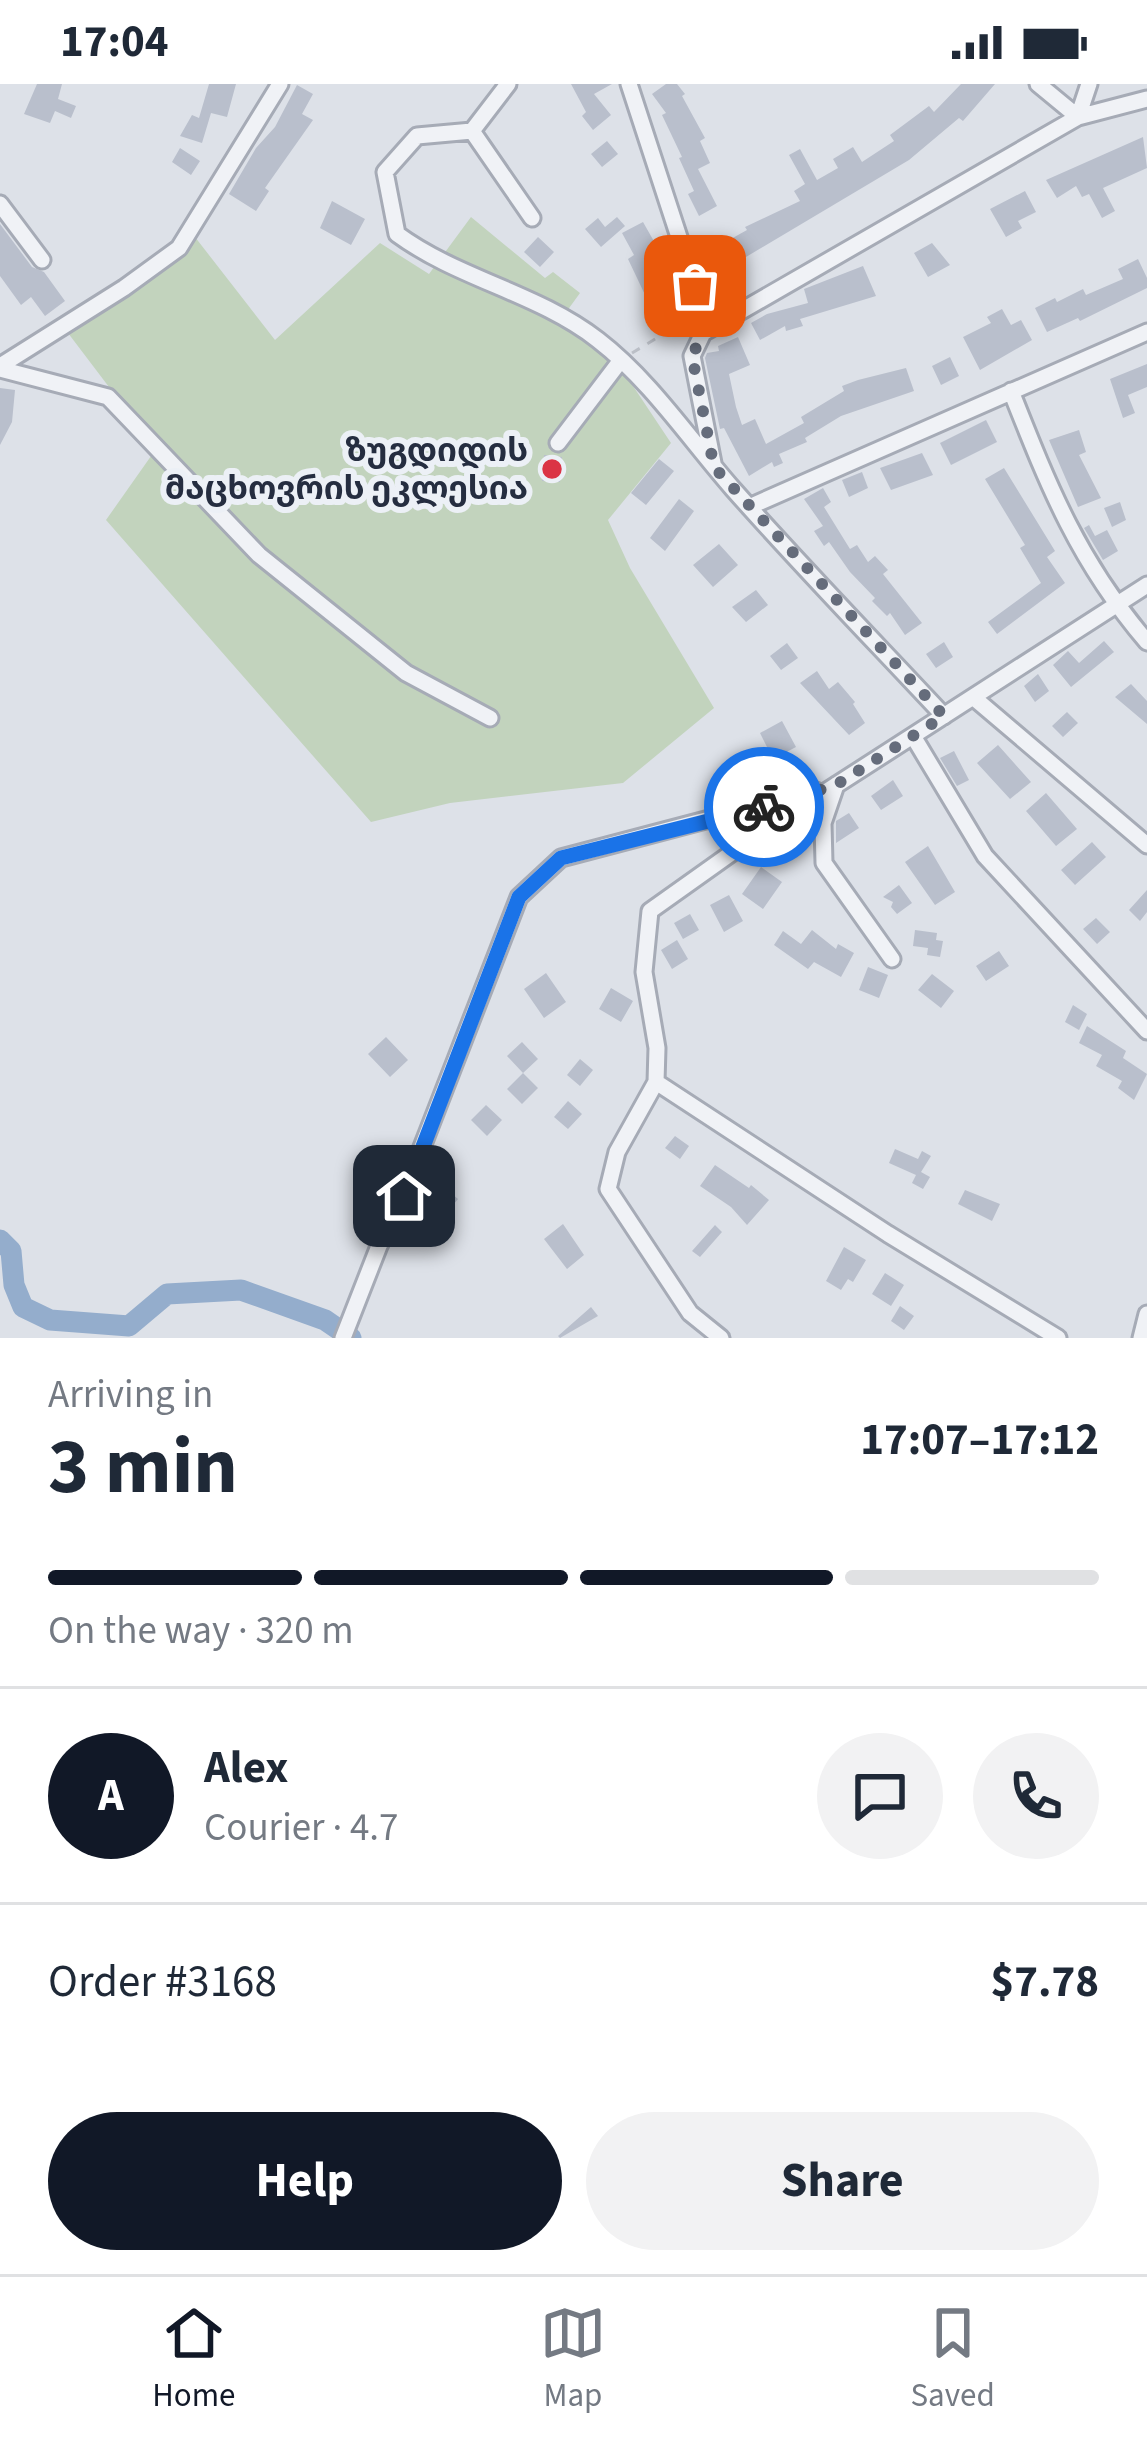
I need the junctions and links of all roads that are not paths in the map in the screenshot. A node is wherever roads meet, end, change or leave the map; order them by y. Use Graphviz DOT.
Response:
graph roads {
  1 [pos="280,84"];
  2 [pos="508,84"];
  3 [pos="628,84"];
  4 [pos="1038,84"];
  5 [pos="1090,84"];
  6 [pos="1147,99"];
  7 [pos="1078,117"];
  8 [pos="472,131"];
  9 [pos="0,204"];
  10 [pos="532,218"];
  11 [pos="42,260"];
  12 [pos="1147,332"];
  13 [pos="703,333"];
  14 [pos="621,360"];
  15 [pos="0,367"];
  16 [pos="1011,391"];
  17 [pos="558,443"];
  18 [pos="714,467"];
  19 [pos="749,507"];
  20 [pos="1147,585"];
  21 [pos="1116,605"];
  22 [pos="1147,642"];
  23 [pos="973,697"];
  24 [pos="944,716"];
  25 [pos="490,718"];
  26 [pos="913,736"];
  27 [pos="836,785"];
  28 [pos="1147,845"];
  29 [pos="892,959"];
  30 [pos="1147,1031"];
  31 [pos="656,1082"];
  32 [pos="1147,1314"];
  33 [pos="343,1338"];
  34 [pos="722,1338"];
  35 [pos="1058,1338"];
  36 [pos="1141,1338"];
  1 -- 15 [label="street"];
  2 -- 8 [label="street"];
  3 -- 13 [label="street"];
  4 -- 7 [label="street"];
  5 -- 7 [label="street"];
  6 -- 7 [label="street"];
  7 -- 13 [label="street"];
  8 -- 10 [label="street"];
  8 -- 14 [label="street"];
  9 -- 11 [label="street"];
  12 -- 16 [label="street"];
  13 -- 18 [label="street"];
  14 -- 17 [label="street"];
  14 -- 18 [label="street"];
  15 -- 25 [label="street"];
  16 -- 19 [label="street"];
  16 -- 21 [label="street"];
  18 -- 19 [label="street"];
  19 -- 24 [label="street"];
  20 -- 21 [label="street"];
  21 -- 22 [label="street"];
  21 -- 23 [label="street"];
  23 -- 24 [label="street"];
  23 -- 28 [label="street"];
  24 -- 26 [label="street"];
  26 -- 27 [label="street"];
  26 -- 30 [label="street"];
  27 -- 29 [label="street"];
  27 -- 31 [label="street"];
  27 -- 33 [label="street"];
  31 -- 34 [label="street"];
  31 -- 35 [label="street"];
  32 -- 36 [label="street"];
}
